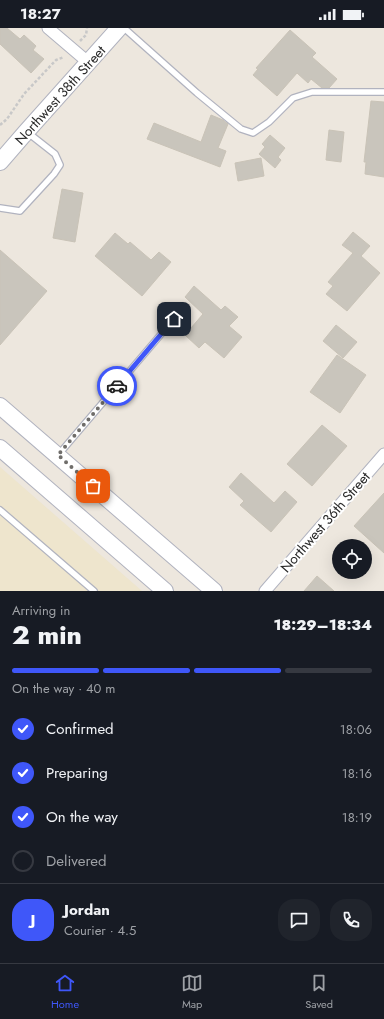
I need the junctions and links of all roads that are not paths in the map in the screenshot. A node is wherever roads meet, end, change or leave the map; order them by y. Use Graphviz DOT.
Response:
graph roads {
  1 [pos="48,28"];
  2 [pos="119,28"];
  3 [pos="124,28"];
  4 [pos="89,63"];
  5 [pos="384,92"];
  6 [pos="26,132"];
  7 [pos="0,162"];
  8 [pos="0,208"];
  9 [pos="174,319"];
  10 [pos="0,406"];
  11 [pos="0,448"];
  12 [pos="384,454"];
  13 [pos="58,455"];
  14 [pos="0,510"];
  15 [pos="94,591"];
  16 [pos="165,591"];
  17 [pos="214,591"];
  18 [pos="265,591"];
  1 -- 4 [label="street"];
  2 -- 4 [label="main road, Northwest 38th Street"];
  3 -- 5 [label="lane"];
  4 -- 6 [label="main road, Northwest 38th Street"];
  6 -- 7 [label="main road, Northwest 38th Street"];
  6 -- 8 [label="lane"];
  9 -- 13 [label="lane"];
  10 -- 13 [label="main road"];
  11 -- 16 [label="main road"];
  12 -- 18 [label="street, Northwest 36th Street"];
  13 -- 17 [label="main road"];
  14 -- 15 [label="lane"];
}
